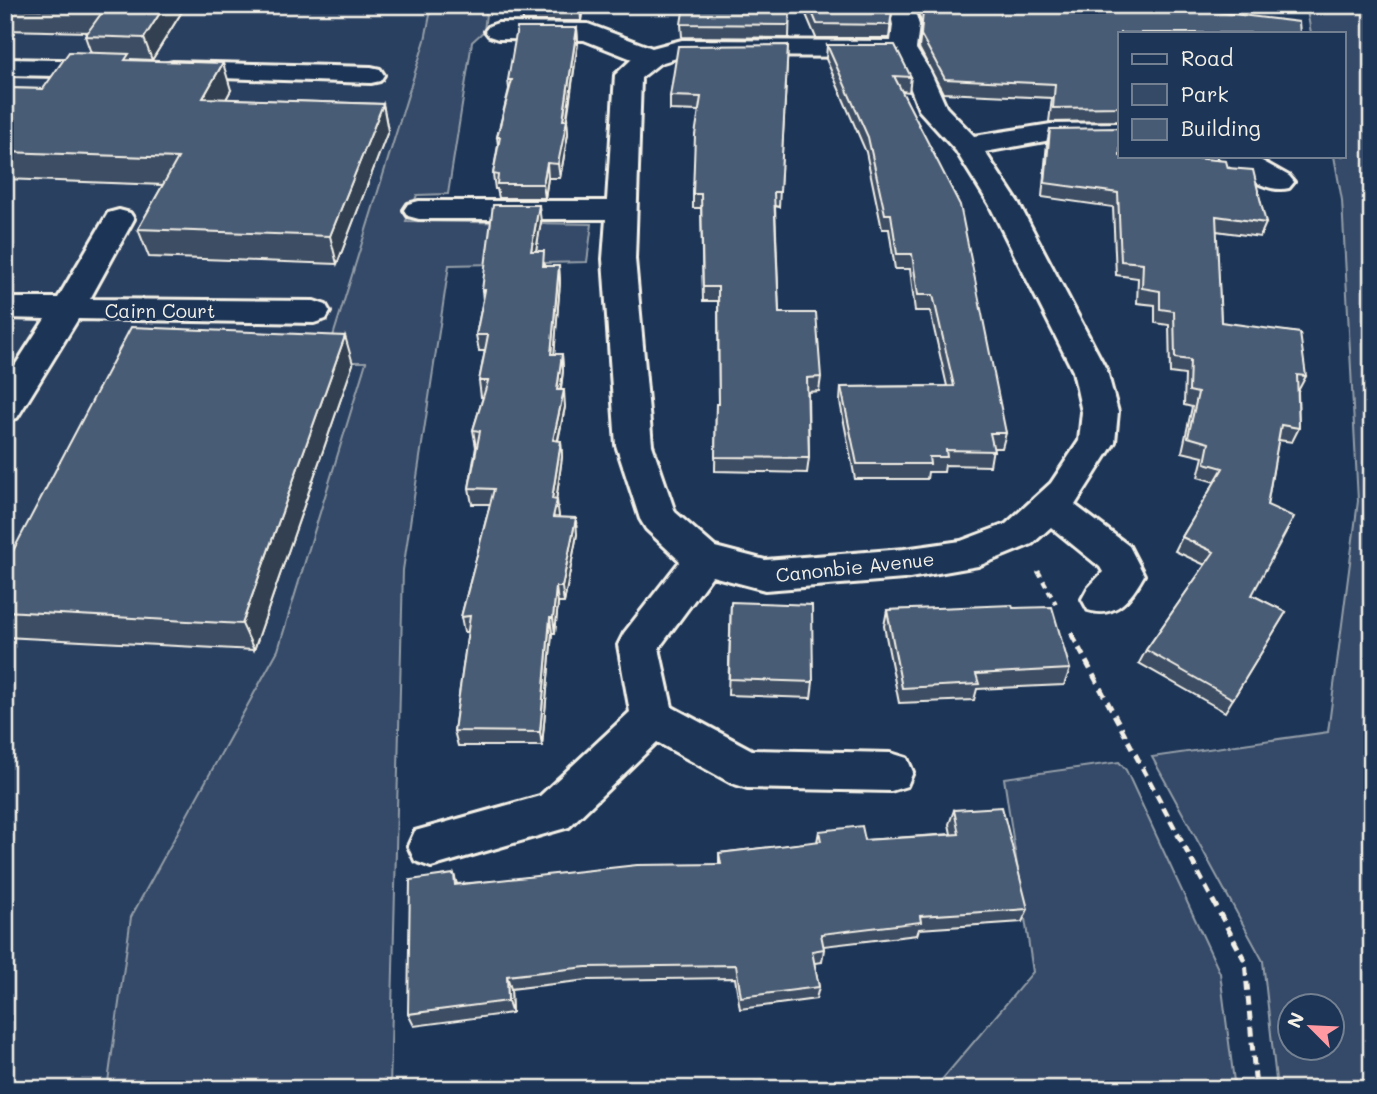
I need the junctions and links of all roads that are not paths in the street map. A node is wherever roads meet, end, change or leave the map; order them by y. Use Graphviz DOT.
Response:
graph roads {
  1 [pos="901,5"];
  2 [pos="498,30"];
  3 [pos="903,49"];
  4 [pos="651,57"];
  5 [pos="5,67"];
  6 [pos="312,72"];
  7 [pos="371,75"];
  8 [pos="294,103"];
  9 [pos="1118,131"];
  10 [pos="967,146"];
  11 [pos="1236,158"];
  12 [pos="1279,182"];
  13 [pos="419,210"];
  14 [pos="621,210"];
  15 [pos="119,219"];
  16 [pos="5,308"];
  17 [pos="67,311"];
  18 [pos="314,312"];
  19 [pos="5,409"];
  20 [pos="1051,505"];
  21 [pos="703,559"];
  22 [pos="1102,600"];
  23 [pos="653,718"];
  24 [pos="891,772"];
  25 [pos="431,846"];
  1 -- 3 [label="street"];
  2 -- 4 [label="street"];
  3 -- 4 [label="street"];
  3 -- 10 [label="street, Canonbie Avenue"];
  4 -- 14 [label="street, Canonbie Avenue"];
  5 -- 6 [label="street"];
  6 -- 7 [label="street"];
  6 -- 8 [label="street"];
  9 -- 10 [label="street"];
  10 -- 20 [label="street, Canonbie Avenue"];
  11 -- 12 [label="street"];
  13 -- 14 [label="street"];
  14 -- 21 [label="street, Canonbie Avenue"];
  15 -- 17 [label="street"];
  16 -- 17 [label="street, Cairn Court"];
  17 -- 18 [label="street, Cairn Court"];
  17 -- 19 [label="street"];
  20 -- 21 [label="street, Canonbie Avenue"];
  20 -- 22 [label="street"];
  21 -- 23 [label="street"];
  23 -- 24 [label="street"];
  23 -- 25 [label="street"];
}
